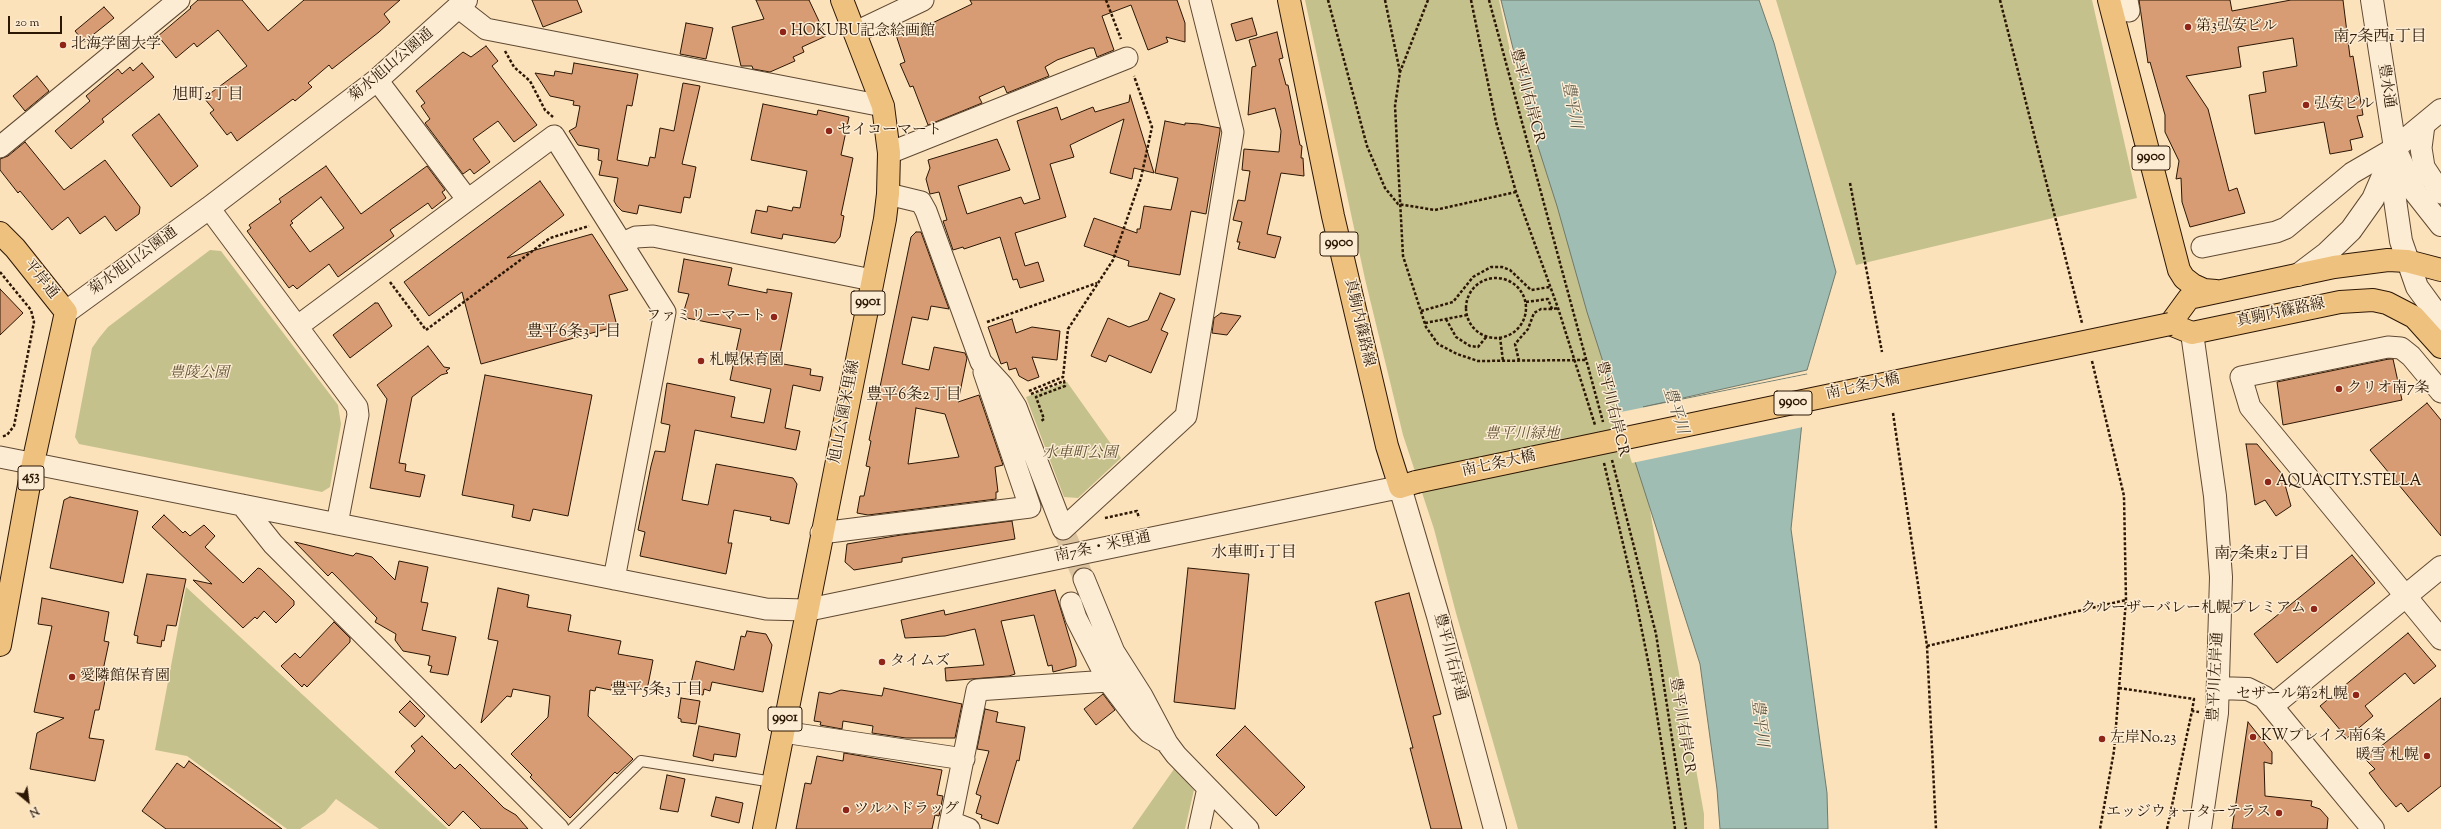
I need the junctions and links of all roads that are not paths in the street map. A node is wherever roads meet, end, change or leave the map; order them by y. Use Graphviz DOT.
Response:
graph roads {
  1 [pos="179,0"];
  2 [pos="842,0"];
  3 [pos="923,0"];
  4 [pos="1200,0"];
  5 [pos="1289,0"];
  6 [pos="2109,0"];
  7 [pos="2372,0"];
  8 [pos="463,4"];
  9 [pos="856,32"];
  10 [pos="1127,58"];
  11 [pos="377,80"];
  12 [pos="883,106"];
  13 [pos="2441,110"];
  14 [pos="2424,125"];
  15 [pos="0,147"];
  16 [pos="2395,148"];
  17 [pos="889,153"];
  18 [pos="2441,193"];
  19 [pos="888,194"];
  20 [pos="467,199"];
  21 [pos="208,208"];
  22 [pos="0,222"];
  23 [pos="2441,225"];
  24 [pos="7,240"];
  25 [pos="623,243"];
  26 [pos="2202,247"];
  27 [pos="2407,261"];
  28 [pos="2441,270"];
  29 [pos="2298,275"];
  30 [pos="872,280"];
  31 [pos="2219,292"];
  32 [pos="66,312"];
  33 [pos="2441,320"];
  34 [pos="2170,324"];
  35 [pos="298,326"];
  36 [pos="2192,333"];
  37 [pos="2441,347"];
  38 [pos="981,362"];
  39 [pos="2441,392"];
  40 [pos="0,457"];
  41 [pos="33,463"];
  42 [pos="1408,484"];
  43 [pos="242,505"];
  44 [pos="337,524"];
  45 [pos="821,533"];
  46 [pos="2441,567"];
  47 [pos="614,579"];
  48 [pos="1084,579"];
  49 [pos="6,584"];
  50 [pos="2406,596"];
  51 [pos="1071,603"];
  52 [pos="807,610"];
  53 [pos="2441,638"];
  54 [pos="0,645"];
  55 [pos="1108,681"];
  56 [pos="2218,688"];
  57 [pos="2272,706"];
  58 [pos="783,732"];
  59 [pos="1167,743"];
  60 [pos="964,759"];
  61 [pos="773,782"];
  62 [pos="1208,788"];
  63 [pos="956,827"];
  64 [pos="558,829"];
  65 [pos="572,829"];
  66 [pos="764,829"];
  67 [pos="1199,829"];
  68 [pos="1248,829"];
  69 [pos="1495,829"];
  70 [pos="2200,829"];
  71 [pos="2373,829"];
  1 -- 15 [label="street"];
  2 -- 9 [label="main road, 旭山公園米里線 / 9901"];
  3 -- 9 [label="street"];
  4 -- 38 [label="street"];
  5 -- 42 [label="main road, 真駒内篠路線 / 9900"];
  6 -- 31 [label="main road, 9900"];
  7 -- 16 [label="street, 豊水通"];
  8 -- 11 [label="street, 菊水旭山公園通"];
  8 -- 12 [label="street"];
  9 -- 12 [label="main road, 旭山公園米里線 / 9901"];
  10 -- 17 [label="street"];
  11 -- 20 [label="street"];
  11 -- 21 [label="street, 菊水旭山公園通"];
  12 -- 17 [label="main road, 旭山公園米里線 / 9901"];
  13 -- 14 [label="street"];
  14 -- 16 [label="street"];
  14 -- 18 [label="street"];
  16 -- 23 [label="street"];
  16 -- 26 [label="street"];
  16 -- 27 [label="street"];
  16 -- 29 [label="street"];
  17 -- 19 [label="main road, 旭山公園米里線 / 9901"];
  19 -- 30 [label="main road, 旭山公園米里線 / 9901"];
  19 -- 38 [label="street"];
  20 -- 25 [label="street"];
  20 -- 35 [label="street"];
  21 -- 32 [label="street, 菊水旭山公園通"];
  21 -- 35 [label="street"];
  22 -- 24 [label="main road, 平岸通"];
  24 -- 32 [label="main road, 平岸通"];
  25 -- 30 [label="street"];
  25 -- 47 [label="street"];
  27 -- 28 [label="main road, 9900"];
  27 -- 29 [label="main road, 9900"];
  27 -- 33 [label="street"];
  29 -- 31 [label="main road, 9900"];
  30 -- 45 [label="main road, 旭山公園米里線 / 9901"];
  31 -- 34 [label="main road, 9900"];
  32 -- 41 [label="main road, 453"];
  34 -- 36 [label="main road"];
  34 -- 42 [label="main road, 南七条大橋 / 9900, bridge"];
  35 -- 44 [label="street"];
  36 -- 37 [label="main road, 真駒内篠路線"];
  36 -- 56 [label="street, 豊平川左岸通"];
  38 -- 45 [label="street"];
  39 -- 50 [label="street"];
  40 -- 41 [label="street"];
  41 -- 43 [label="street"];
  41 -- 49 [label="main road, 453"];
  42 -- 52 [label="street, 南7条・米里通"];
  42 -- 69 [label="street, 豊平川右岸通"];
  43 -- 44 [label="street"];
  43 -- 64 [label="street"];
  44 -- 47 [label="street"];
  45 -- 52 [label="main road, 旭山公園米里線 / 9901"];
  46 -- 50 [label="street"];
  47 -- 52 [label="street"];
  48 -- 59 [label="street"];
  49 -- 54 [label="main road, 453"];
  50 -- 53 [label="street"];
  50 -- 57 [label="street"];
  51 -- 55 [label="street"];
  52 -- 58 [label="main road, 旭山公園米里線 / 9901"];
  55 -- 59 [label="street"];
  55 -- 60 [label="street"];
  56 -- 57 [label="street"];
  56 -- 70 [label="street, 豊平川左岸通"];
  57 -- 71 [label="street"];
  58 -- 60 [label="street"];
  58 -- 61 [label="main road, 旭山公園米里線 / 9901"];
  59 -- 62 [label="street"];
  60 -- 63 [label="street"];
  61 -- 65 [label="lane"];
  61 -- 66 [label="main road, 旭山公園米里線 / 9901"];
  62 -- 67 [label="street"];
  62 -- 68 [label="street"];
}
